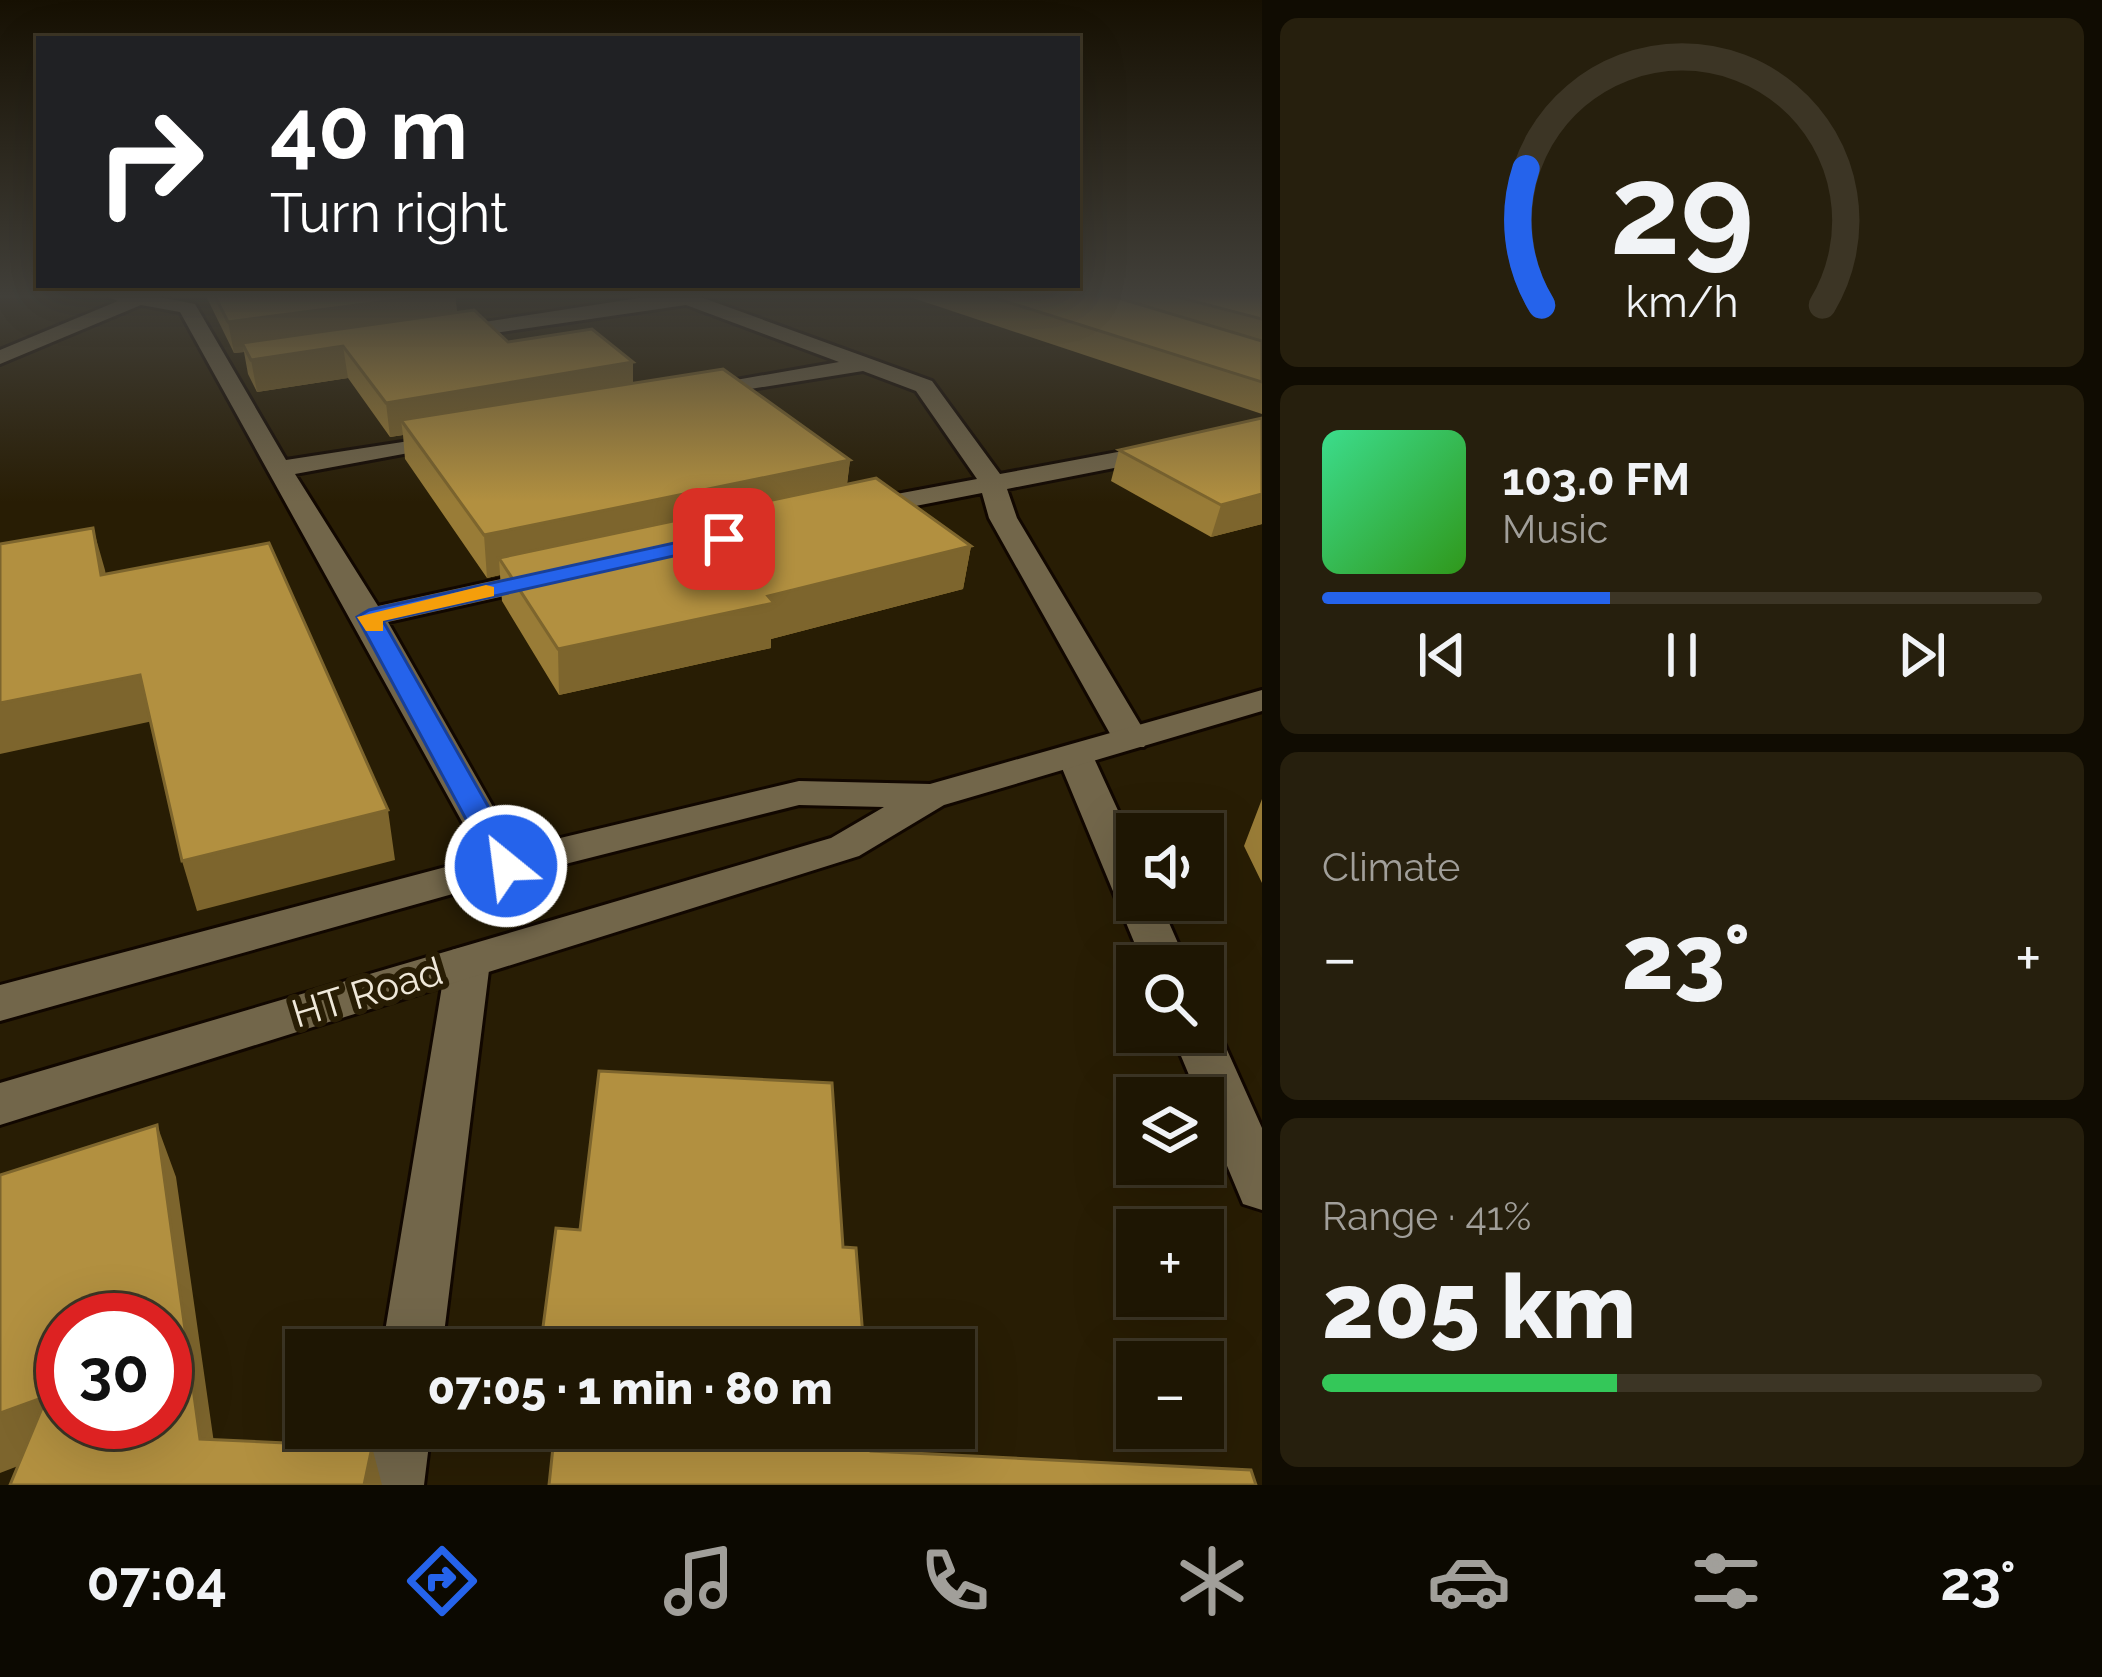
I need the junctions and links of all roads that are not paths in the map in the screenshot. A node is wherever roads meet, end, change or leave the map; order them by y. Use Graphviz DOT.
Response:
graph roads {
  1 [pos="228,363"];
  2 [pos="870,363"];
  3 [pos="872,363"];
  4 [pos="666,400"];
  5 [pos="1262,431"];
  6 [pos="484,432"];
  7 [pos="279,469"];
  8 [pos="991,480"];
  9 [pos="830,515"];
  10 [pos="577,572"];
  11 [pos="369,617"];
  12 [pos="1262,700"];
  13 [pos="1131,739"];
  14 [pos="1076,756"];
  15 [pos="931,796"];
  16 [pos="1116,850"];
  17 [pos="506,866"];
  18 [pos="468,962"];
  19 [pos="0,1004"];
  20 [pos="1204,1053"];
  21 [pos="0,1104"];
  22 [pos="1262,1187"];
  23 [pos="415,1329"];
  24 [pos="397,1449"];
  25 [pos="392,1485"];
  1 -- 7 [label="street"];
  2 -- 4 [label="street"];
  3 -- 8 [label="street"];
  5 -- 8 [label="street"];
  6 -- 7 [label="street"];
  7 -- 11 [label="street"];
  8 -- 9 [label="street"];
  8 -- 13 [label="street"];
  10 -- 11 [label="street"];
  11 -- 17 [label="street"];
  12 -- 13 [label="street, HT Road"];
  13 -- 14 [label="street, HT Road"];
  14 -- 15 [label="street, HT Road"];
  14 -- 16 [label="street"];
  15 -- 17 [label="street, HT Road"];
  15 -- 18 [label="street, HT Road"];
  17 -- 19 [label="street, HT Road"];
  18 -- 21 [label="street, HT Road"];
  18 -- 23 [label="street"];
  20 -- 22 [label="street"];
  24 -- 25 [label="street"];
}
